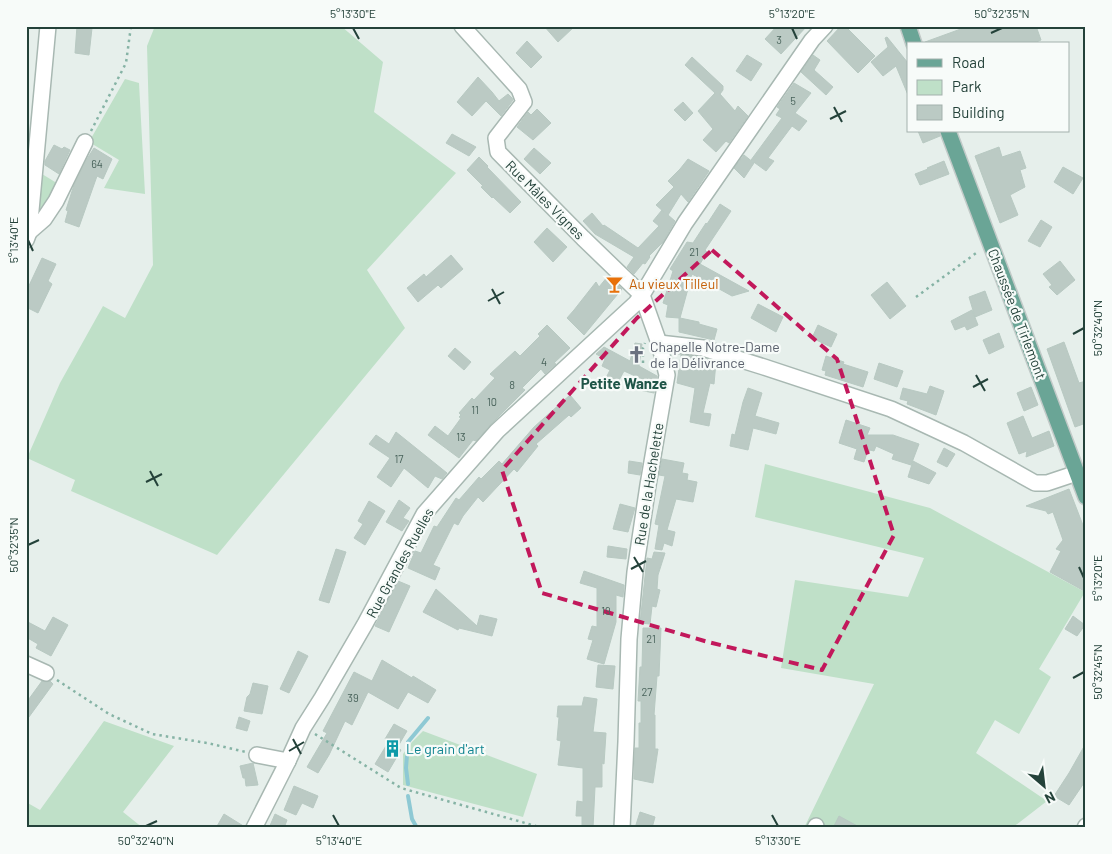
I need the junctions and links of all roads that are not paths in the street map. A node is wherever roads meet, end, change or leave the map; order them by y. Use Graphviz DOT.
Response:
graph roads {
  1 [pos="48,26"];
  2 [pos="462,26"];
  3 [pos="825,26"];
  4 [pos="908,26"];
  5 [pos="913,42"];
  6 [pos="948,132"];
  7 [pos="85,142"];
  8 [pos="28,236"];
  9 [pos="642,295"];
  10 [pos="653,341"];
  11 [pos="1077,473"];
  12 [pos="1086,497"];
  13 [pos="26,664"];
  14 [pos="46,673"];
  15 [pos="257,755"];
  16 [pos="288,761"];
  17 [pos="254,828"];
  18 [pos="622,828"];
  1 -- 8 [label="street"];
  2 -- 9 [label="street, Rue Mâles Vignes"];
  3 -- 9 [label="street, Rue Grandes Ruelles"];
  4 -- 5 [label="main road"];
  6 -- 11 [label="main road, Chaussée de Tirlemont"];
  7 -- 8 [label="street"];
  9 -- 10 [label="street, Rue de la Hachelette"];
  9 -- 16 [label="street, Rue Grandes Ruelles"];
  10 -- 11 [label="street"];
  10 -- 18 [label="street, Rue de la Hachelette"];
  11 -- 12 [label="main road, Chaussée de Tirlemont"];
  13 -- 14 [label="street"];
  15 -- 16 [label="street"];
  16 -- 17 [label="street, Rue Grandes Ruelles"];
}
